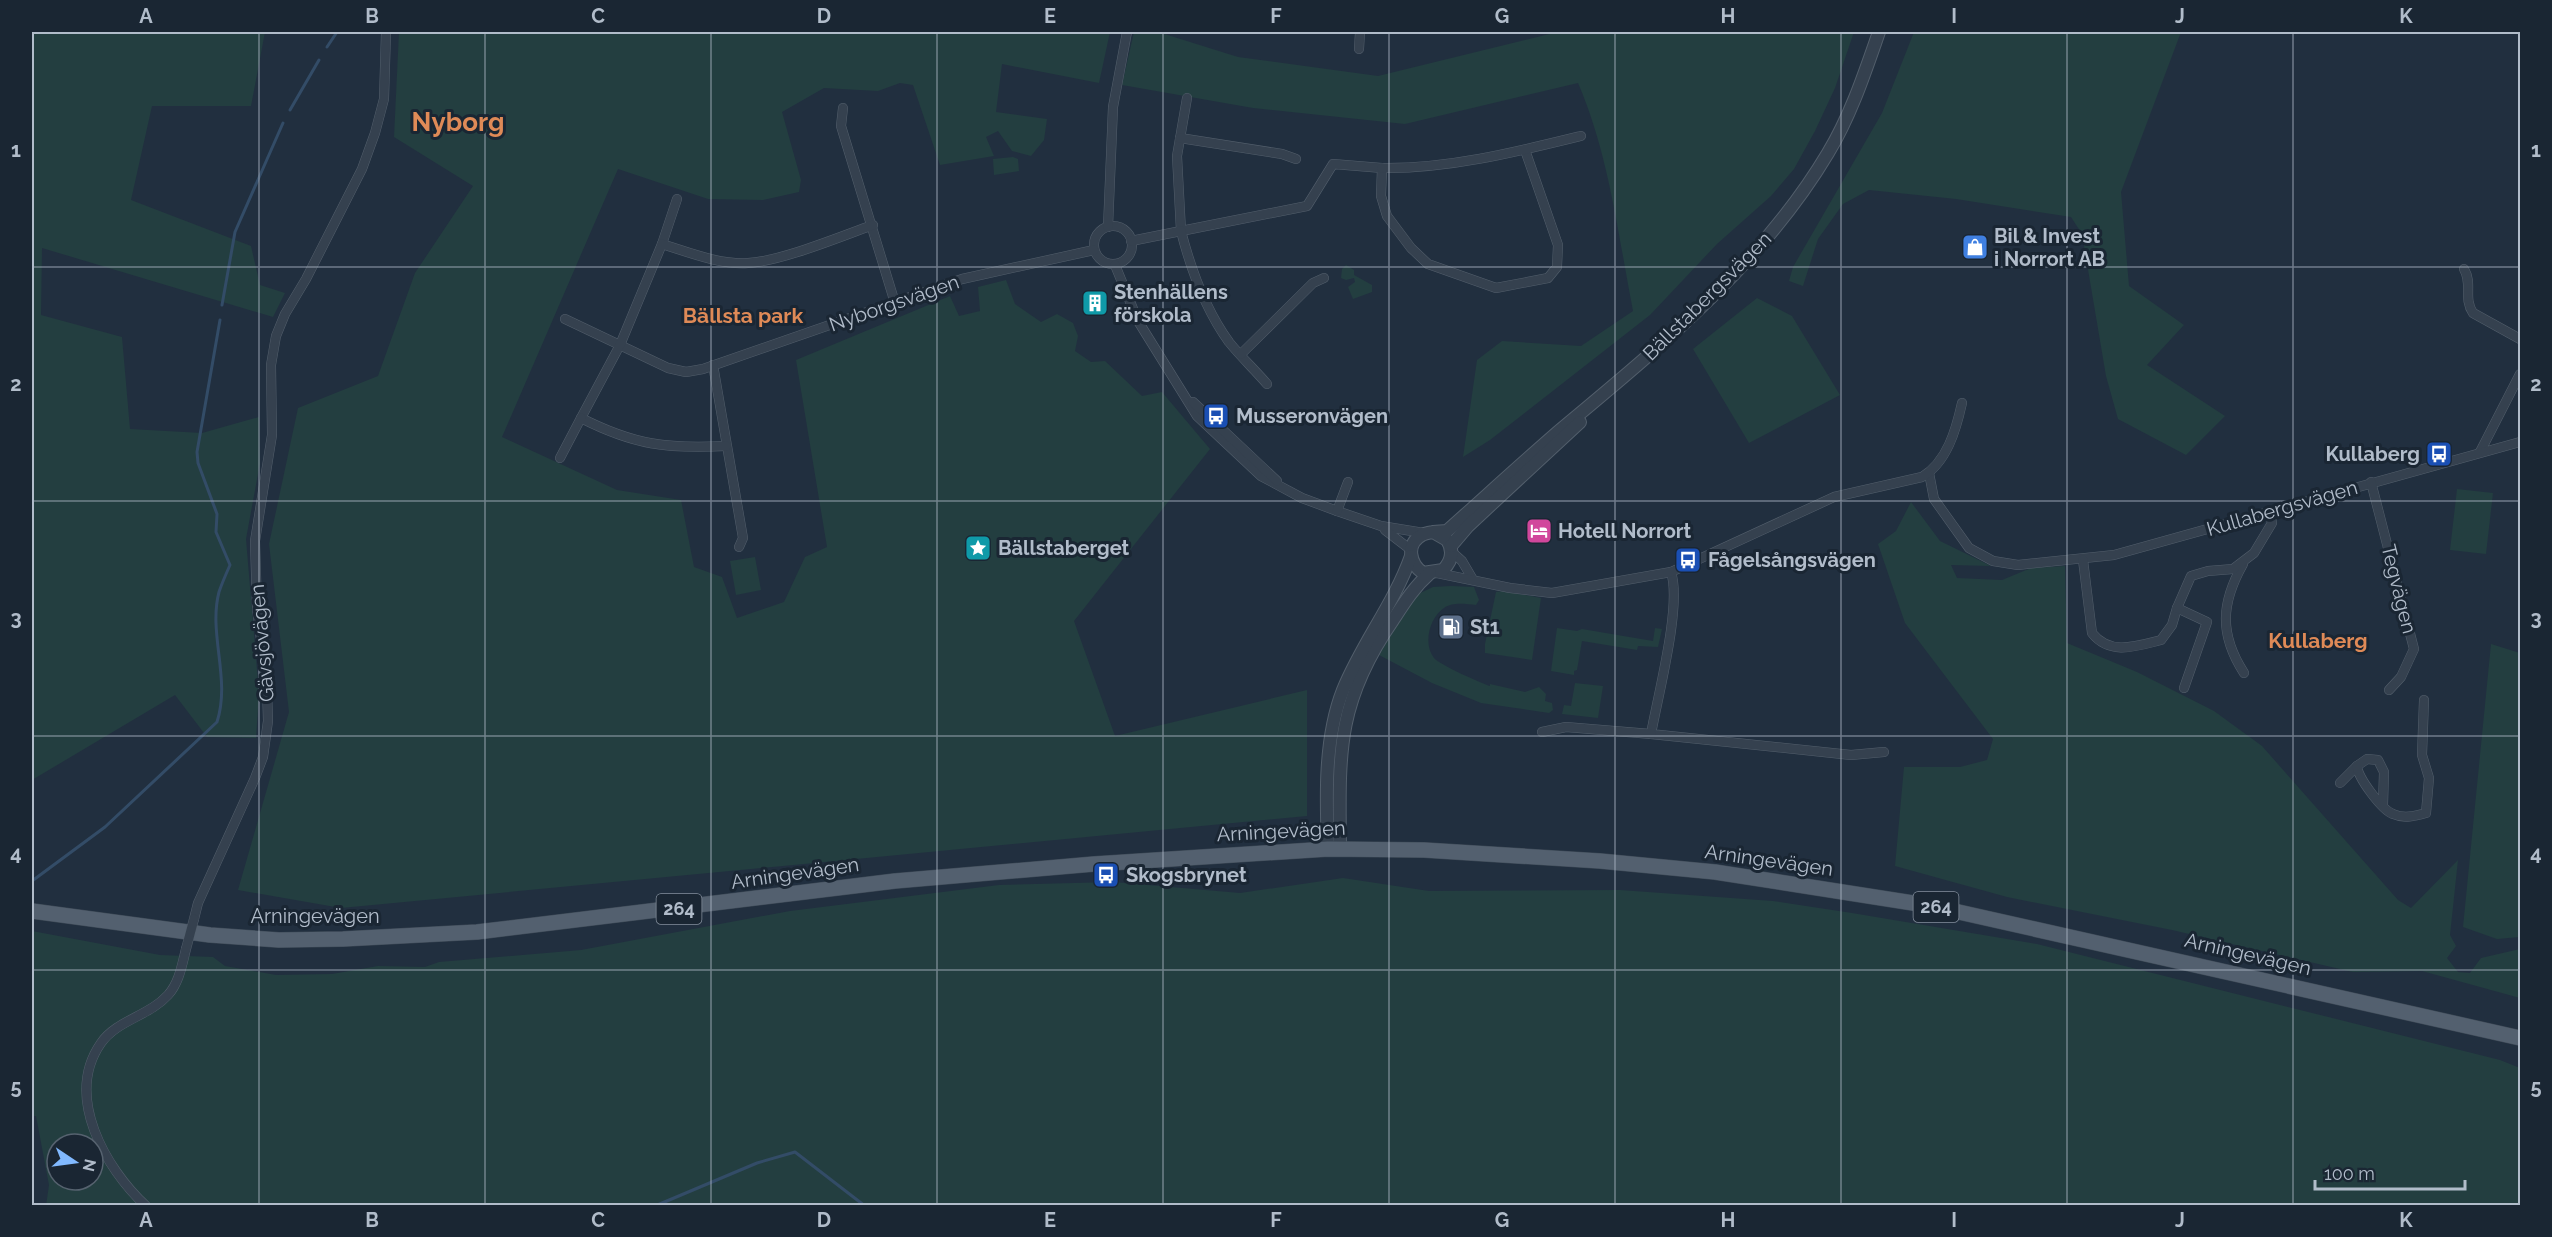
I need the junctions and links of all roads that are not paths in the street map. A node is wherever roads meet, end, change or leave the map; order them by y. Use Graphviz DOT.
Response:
graph roads {
  1 [pos="386,32"];
  2 [pos="1127,32"];
  3 [pos="1360,32"];
  4 [pos="1879,32"];
  5 [pos="1359,50"];
  6 [pos="1187,98"];
  7 [pos="843,108"];
  8 [pos="1581,136"];
  9 [pos="1180,138"];
  10 [pos="1525,150"];
  11 [pos="1296,159"];
  12 [pos="1382,168"];
  13 [pos="677,199"];
  14 [pos="873,225"];
  15 [pos="1108,226"];
  16 [pos="1181,231"];
  17 [pos="1131,241"];
  18 [pos="662,244"];
  19 [pos="1094,250"];
  20 [pos="1115,265"];
  21 [pos="2464,269"];
  22 [pos="1324,278"];
  23 [pos="895,303"];
  24 [pos="565,319"];
  25 [pos="2520,339"];
  26 [pos="620,345"];
  27 [pos="1241,354"];
  28 [pos="713,366"];
  29 [pos="2520,374"];
  30 [pos="1267,384"];
  31 [pos="1606,393"];
  32 [pos="1962,403"];
  33 [pos="581,418"];
  34 [pos="2520,442"];
  35 [pos="726,446"];
  36 [pos="2480,452"];
  37 [pos="561,458"];
  38 [pos="1929,472"];
  39 [pos="1348,482"];
  40 [pos="2371,483"];
  41 [pos="1337,511"];
  42 [pos="2270,513"];
  43 [pos="1381,526"];
  44 [pos="1429,533"];
  45 [pos="739,547"];
  46 [pos="1451,549"];
  47 [pos="1411,553"];
  48 [pos="2246,559"];
  49 [pos="2083,560"];
  50 [pos="1671,572"];
  51 [pos="1433,573"];
  52 [pos="1472,578"];
  53 [pos="2177,608"];
  54 [pos="1378,632"];
  55 [pos="2244,673"];
  56 [pos="2184,688"];
  57 [pos="2389,690"];
  58 [pos="2424,700"];
  59 [pos="1542,732"];
  60 [pos="1651,734"];
  61 [pos="1884,752"];
  62 [pos="2357,766"];
  63 [pos="2340,783"];
  64 [pos="2383,805"];
  65 [pos="1334,848"];
  66 [pos="32,911"];
  67 [pos="2520,1038"];
  68 [pos="146,1206"];
  1 -- 68 [label="street, Gävsjövägen, bridge"];
  2 -- 15 [label="street"];
  3 -- 5 [label="street"];
  4 -- 31 [label="street, Bällstabergsvägen"];
  6 -- 9 [label="street"];
  7 -- 14 [label="street"];
  8 -- 10 [label="street"];
  9 -- 11 [label="street"];
  9 -- 16 [label="street"];
  10 -- 12 [label="street"];
  10 -- 12 [label="street"];
  12 -- 16 [label="street"];
  13 -- 18 [label="street"];
  14 -- 18 [label="street"];
  14 -- 23 [label="street"];
  15 -- 17 [label="street"];
  15 -- 19 [label="street"];
  16 -- 17 [label="street"];
  16 -- 27 [label="street"];
  17 -- 20 [label="street"];
  18 -- 26 [label="street"];
  19 -- 20 [label="street"];
  19 -- 23 [label="street, Nyborgsvägen"];
  20 -- 41 [label="street"];
  21 -- 25 [label="street"];
  22 -- 27 [label="street"];
  23 -- 28 [label="street, Nyborgsvägen"];
  24 -- 26 [label="street, Nyborgsvägen"];
  26 -- 28 [label="street, Nyborgsvägen"];
  26 -- 33 [label="street"];
  27 -- 30 [label="street"];
  28 -- 35 [label="street"];
  29 -- 36 [label="street"];
  31 -- 44 [label="street, Bällstabergsvägen"];
  31 -- 46 [label="street, Bällstabergsvägen"];
  32 -- 38 [label="street"];
  33 -- 35 [label="street"];
  33 -- 37 [label="street"];
  34 -- 36 [label="street, Kullabergsvägen"];
  35 -- 45 [label="street"];
  36 -- 40 [label="street, Kullabergsvägen"];
  38 -- 49 [label="street, Kullabergsvägen"];
  38 -- 50 [label="street"];
  39 -- 41 [label="street"];
  40 -- 42 [label="street, Kullabergsvägen"];
  40 -- 57 [label="street, Tegvägen"];
  41 -- 43 [label="street"];
  42 -- 48 [label="street"];
  42 -- 49 [label="street, Kullabergsvägen"];
  43 -- 44 [label="street"];
  43 -- 47 [label="street"];
  44 -- 46 [label="street"];
  44 -- 47 [label="street"];
  46 -- 51 [label="street"];
  46 -- 52 [label="street"];
  47 -- 51 [label="street"];
  47 -- 54 [label="street"];
  48 -- 53 [label="street"];
  48 -- 55 [label="street"];
  49 -- 53 [label="street"];
  50 -- 52 [label="street"];
  50 -- 60 [label="street"];
  51 -- 52 [label="street"];
  51 -- 54 [label="street"];
  53 -- 56 [label="street"];
  54 -- 65 [label="street"];
  58 -- 64 [label="street"];
  59 -- 60 [label="street"];
  60 -- 61 [label="street"];
  62 -- 63 [label="street"];
  62 -- 64 [label="street"];
  62 -- 64 [label="street"];
  65 -- 66 [label="main road, Arningevägen / 264"];
  65 -- 67 [label="main road, Arningevägen / 264"];
}
